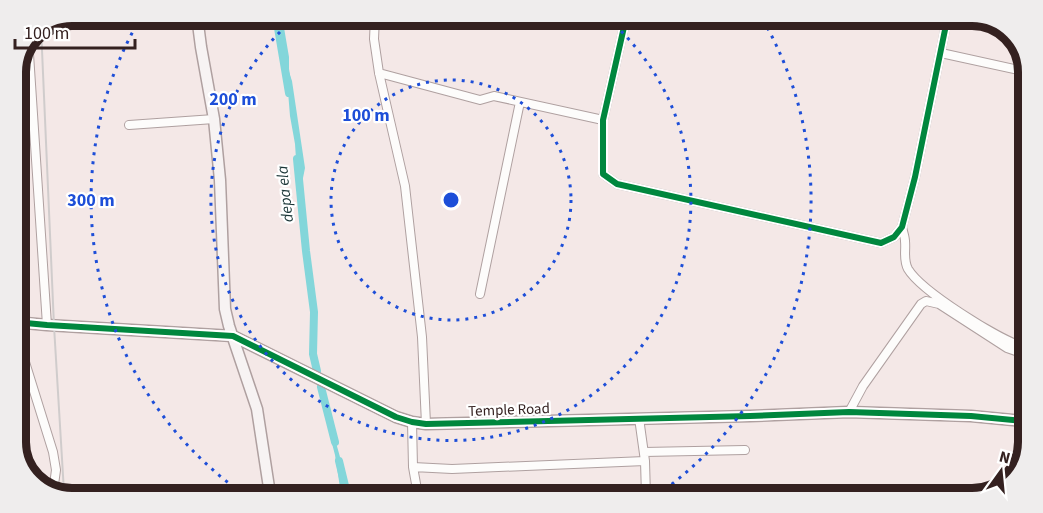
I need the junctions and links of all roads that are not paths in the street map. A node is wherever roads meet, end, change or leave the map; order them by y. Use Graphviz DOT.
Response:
graph roads {
  1 [pos="198,25"];
  2 [pos="375,25"];
  3 [pos="624,25"];
  4 [pos="946,25"];
  5 [pos="940,53"];
  6 [pos="29,54"];
  7 [pos="1017,70"];
  8 [pos="379,73"];
  9 [pos="520,102"];
  10 [pos="214,119"];
  11 [pos="603,120"];
  12 [pos="129,125"];
  13 [pos="902,227"];
  14 [pos="480,294"];
  15 [pos="26,323"];
  16 [pos="47,325"];
  17 [pos="233,336"];
  18 [pos="1018,345"];
  19 [pos="1018,352"];
  20 [pos="26,365"];
  21 [pos="849,412"];
  22 [pos="639,418"];
  23 [pos="1018,421"];
  24 [pos="412,423"];
  25 [pos="426,424"];
  26 [pos="745,450"];
  27 [pos="644,452"];
  28 [pos="645,461"];
  29 [pos="413,467"];
  30 [pos="54,484"];
  31 [pos="269,488"];
  32 [pos="417,488"];
  33 [pos="646,488"];
  1 -- 10 [label="street"];
  2 -- 8 [label="street"];
  3 -- 11 [label="street"];
  4 -- 5 [label="street"];
  5 -- 7 [label="street"];
  5 -- 13 [label="street"];
  6 -- 16 [label="street"];
  8 -- 9 [label="street"];
  8 -- 25 [label="street"];
  9 -- 11 [label="street"];
  9 -- 14 [label="street"];
  10 -- 12 [label="street"];
  10 -- 17 [label="street"];
  11 -- 13 [label="street"];
  13 -- 18 [label="street"];
  15 -- 16 [label="street, Temple Road"];
  16 -- 17 [label="street, Temple Road"];
  17 -- 24 [label="street, Temple Road"];
  17 -- 31 [label="street"];
  19 -- 21 [label="street"];
  20 -- 30 [label="street"];
  21 -- 22 [label="street, Temple Road"];
  21 -- 23 [label="street, Temple Road"];
  22 -- 25 [label="street, Temple Road"];
  22 -- 27 [label="street"];
  24 -- 25 [label="street, Temple Road"];
  24 -- 29 [label="street"];
  26 -- 27 [label="street"];
  27 -- 28 [label="street"];
  28 -- 29 [label="street"];
  28 -- 33 [label="street"];
  29 -- 32 [label="street"];
}
